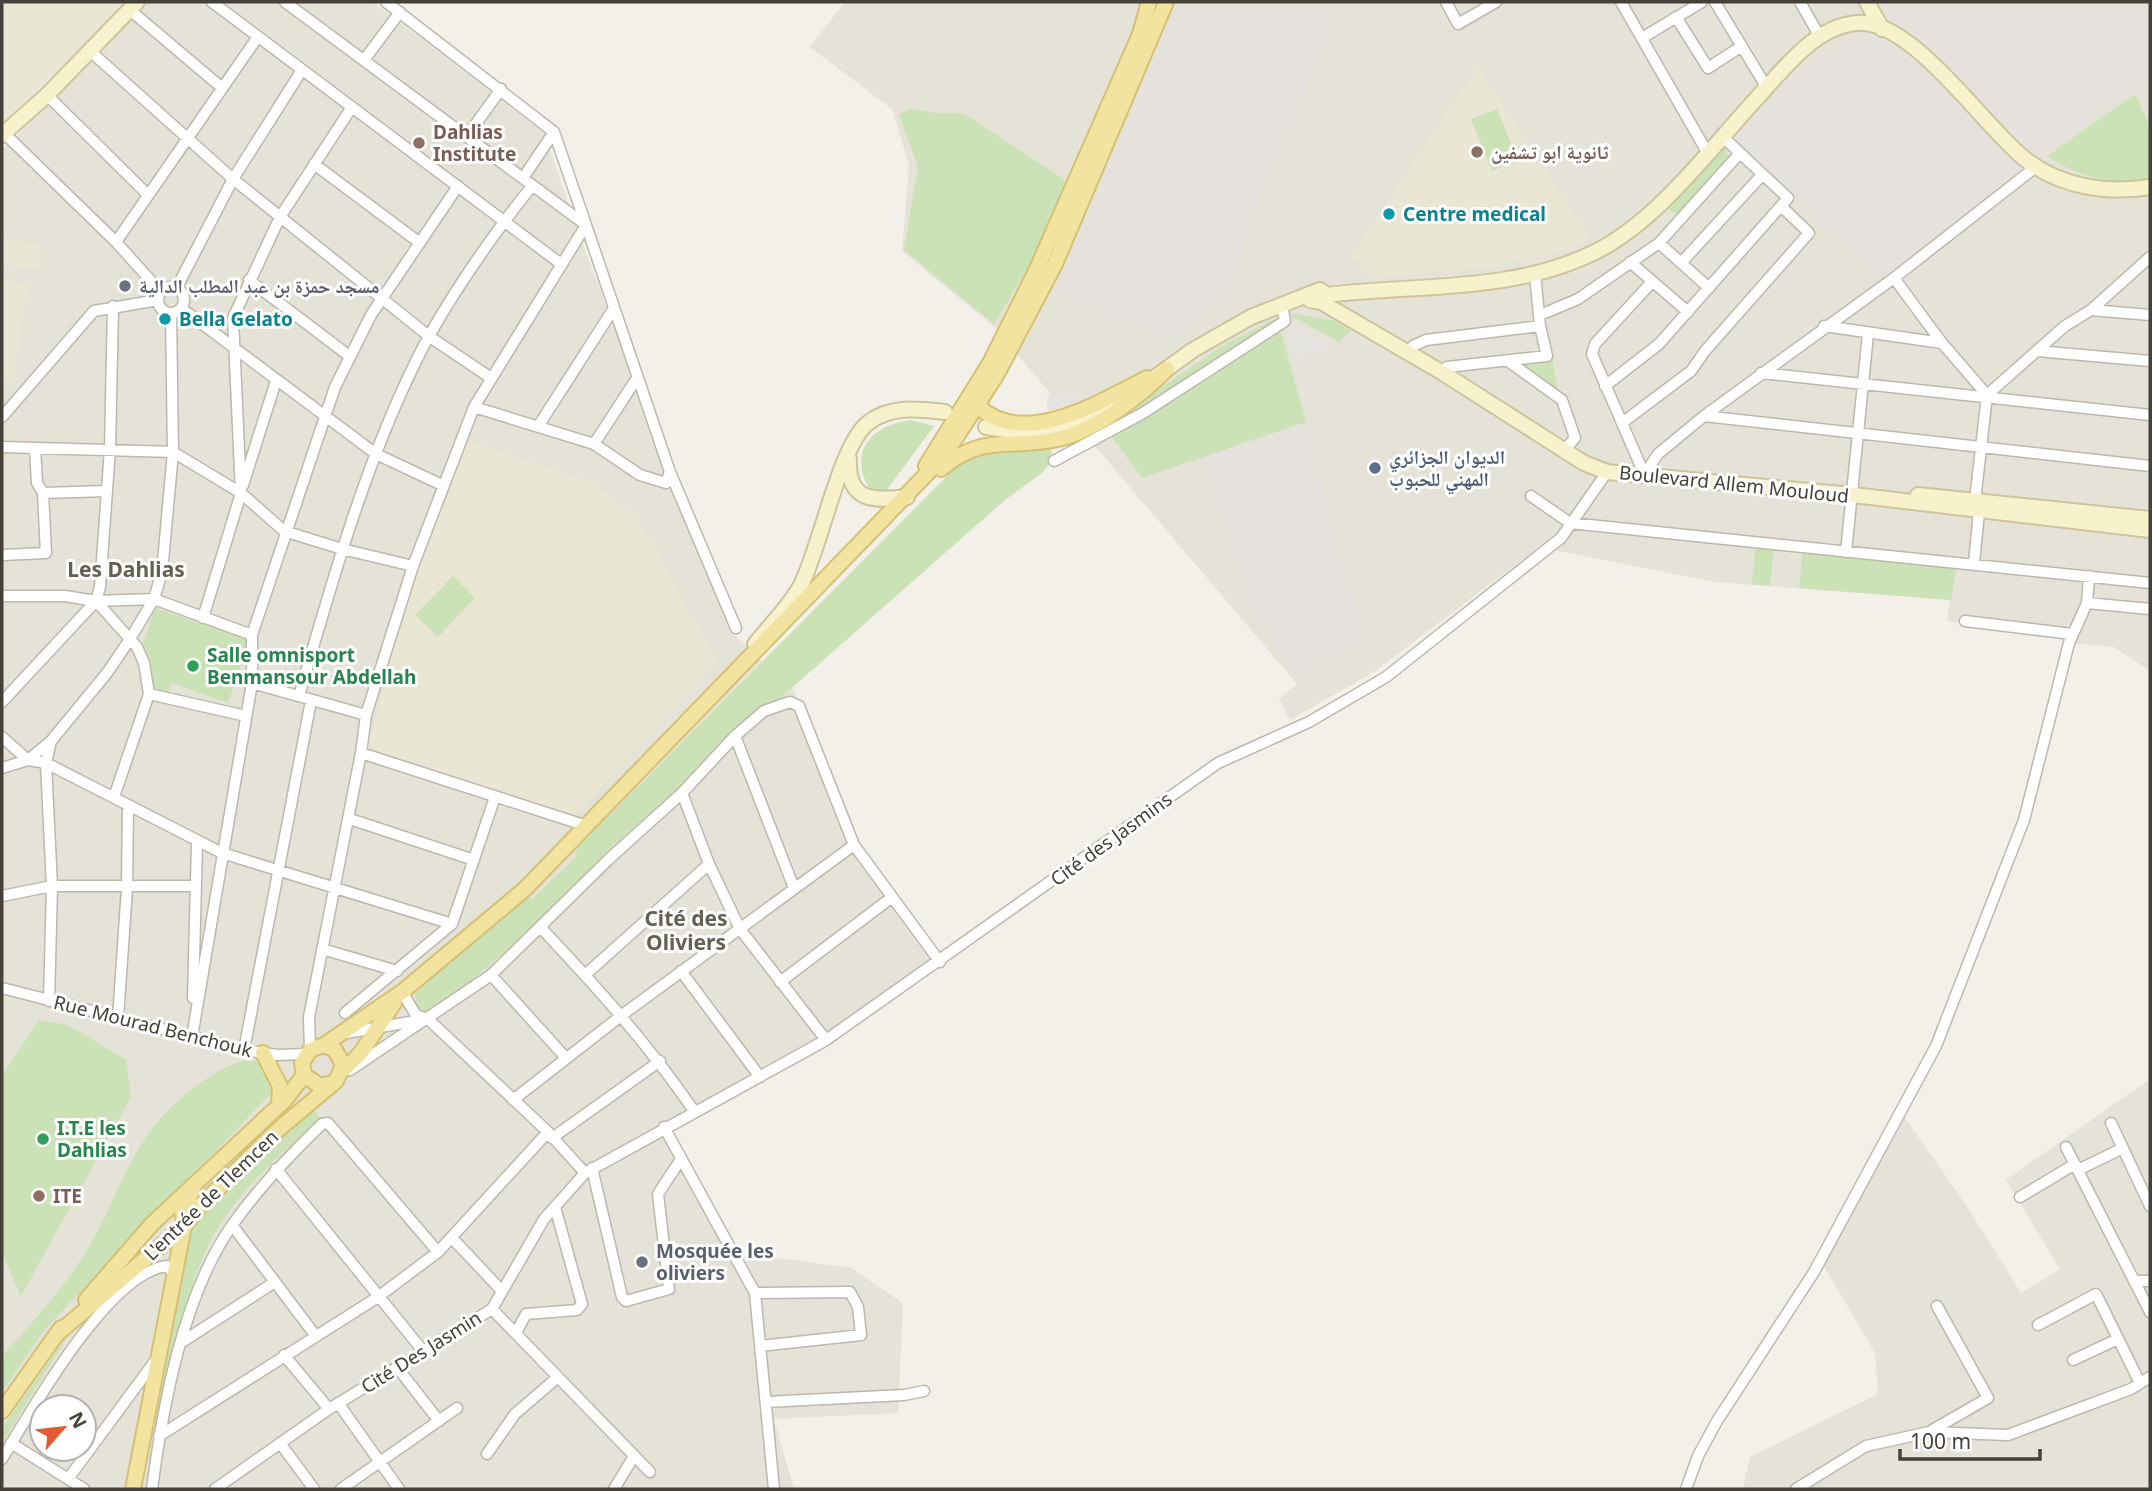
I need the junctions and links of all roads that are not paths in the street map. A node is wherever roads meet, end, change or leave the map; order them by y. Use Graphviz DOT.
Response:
graph roads {
  1 [pos="212,2"];
  2 [pos="285,2"];
  3 [pos="386,2"];
  4 [pos="1149,2"];
  5 [pos="1166,2"];
  6 [pos="1446,2"];
  7 [pos="1496,2"];
  8 [pos="1621,2"];
  9 [pos="1702,2"];
  10 [pos="1716,2"];
  11 [pos="1800,2"];
  12 [pos="1867,2"];
  13 [pos="133,6"];
  14 [pos="400,12"];
  15 [pos="1676,17"];
  16 [pos="1882,29"];
  17 [pos="1820,37"];
  18 [pos="257,38"];
  19 [pos="1642,38"];
  20 [pos="1742,46"];
  21 [pos="90,51"];
  22 [pos="364,60"];
  23 [pos="302,70"];
  24 [pos="221,86"];
  25 [pos="1767,88"];
  26 [pos="501,89"];
  27 [pos="47,94"];
  28 [pos="352,107"];
  29 [pos="554,132"];
  30 [pos="3,134"];
  31 [pos="467,136"];
  32 [pos="1722,136"];
  33 [pos="188,140"];
  34 [pos="1707,152"];
  35 [pos="1740,153"];
  36 [pos="314,164"];
  37 [pos="2037,166"];
  38 [pos="1762,175"];
  39 [pos="523,178"];
  40 [pos="233,179"];
  41 [pos="458,186"];
  42 [pos="532,186"];
  43 [pos="2150,187"];
  44 [pos="148,195"];
  45 [pos="1781,206"];
  46 [pos="280,217"];
  47 [pos="504,221"];
  48 [pos="586,225"];
  49 [pos="116,242"];
  50 [pos="420,243"];
  51 [pos="1659,243"];
  52 [pos="2150,257"];
  53 [pos="1630,262"];
  54 [pos="1681,263"];
  55 [pos="561,264"];
  56 [pos="2146,265"];
  57 [pos="1535,274"];
  58 [pos="1894,278"];
  59 [pos="249,280"];
  60 [pos="1651,283"];
  61 [pos="1709,288"];
  62 [pos="176,289"];
  63 [pos="160,296"];
  64 [pos="385,298"];
  65 [pos="1321,298"];
  66 [pos="113,306"];
  67 [pos="1282,306"];
  68 [pos="614,308"];
  69 [pos="2091,310"];
  70 [pos="176,311"];
  71 [pos="1688,312"];
  72 [pos="2150,315"];
  73 [pos="1540,320"];
  74 [pos="1824,327"];
  75 [pos="1868,334"];
  76 [pos="430,337"];
  77 [pos="1942,343"];
  78 [pos="1413,346"];
  79 [pos="234,347"];
  80 [pos="2037,351"];
  81 [pos="348,355"];
  82 [pos="1508,361"];
  83 [pos="2150,361"];
  84 [pos="1447,367"];
  85 [pos="1167,369"];
  86 [pos="1761,373"];
  87 [pos="491,378"];
  88 [pos="637,378"];
  89 [pos="276,381"];
  90 [pos="1863,383"];
  91 [pos="1605,386"];
  92 [pos="1987,396"];
  93 [pos="978,406"];
  94 [pos="474,407"];
  95 [pos="945,412"];
  96 [pos="2150,415"];
  97 [pos="1704,416"];
  98 [pos="2,417"];
  99 [pos="326,417"];
  100 [pos="1622,424"];
  101 [pos="539,425"];
  102 [pos="986,427"];
  103 [pos="1857,433"];
  104 [pos="594,444"];
  105 [pos="1568,446"];
  106 [pos="1980,446"];
  107 [pos="2,447"];
  108 [pos="35,449"];
  109 [pos="110,449"];
  110 [pos="850,449"];
  111 [pos="1632,451"];
  112 [pos="173,452"];
  113 [pos="376,454"];
  114 [pos="1054,461"];
  115 [pos="2150,466"];
  116 [pos="1625,468"];
  117 [pos="1645,469"];
  118 [pos="670,472"];
  119 [pos="1606,472"];
  120 [pos="442,485"];
  121 [pos="107,491"];
  122 [pos="1854,492"];
  123 [pos="43,493"];
  124 [pos="241,493"];
  125 [pos="1531,496"];
  126 [pos="907,497"];
  127 [pos="1977,506"];
  128 [pos="2150,519"];
  129 [pos="1570,523"];
  130 [pos="2150,530"];
  131 [pos="284,531"];
  132 [pos="342,549"];
  133 [pos="1846,552"];
  134 [pos="2,555"];
  135 [pos="1974,563"];
  136 [pos="413,566"];
  137 [pos="2089,576"];
  138 [pos="2150,583"];
  139 [pos="2,596"];
  140 [pos="154,599"];
  141 [pos="96,601"];
  142 [pos="2087,603"];
  143 [pos="2150,609"];
  144 [pos="203,618"];
  145 [pos="1965,621"];
  146 [pos="736,628"];
  147 [pos="2072,634"];
  148 [pos="252,635"];
  149 [pos="130,639"];
  150 [pos="739,665"];
  151 [pos="252,683"];
  152 [pos="149,694"];
  153 [pos="299,696"];
  154 [pos="311,701"];
  155 [pos="2,702"];
  156 [pos="366,715"];
  157 [pos="247,716"];
  158 [pos="735,736"];
  159 [pos="2,737"];
  160 [pos="51,741"];
  161 [pos="361,753"];
  162 [pos="28,760"];
  163 [pos="46,763"];
  164 [pos="2,768"];
  165 [pos="682,793"];
  166 [pos="114,797"];
  167 [pos="495,797"];
  168 [pos="128,806"];
  169 [pos="349,819"];
  170 [pos="587,826"];
  171 [pos="197,843"];
  172 [pos="854,845"];
  173 [pos="222,853"];
  174 [pos="474,860"];
  175 [pos="709,864"];
  176 [pos="277,871"];
  177 [pos="52,886"];
  178 [pos="195,886"];
  179 [pos="127,888"];
  180 [pos="335,888"];
  181 [pos="794,888"];
  182 [pos="2,896"];
  183 [pos="891,898"];
  184 [pos="452,924"];
  185 [pos="541,928"];
  186 [pos="740,929"];
  187 [pos="322,949"];
  188 [pos="940,962"];
  189 [pos="397,971"];
  190 [pos="681,971"];
  191 [pos="491,975"];
  192 [pos="585,975"];
  193 [pos="779,982"];
  194 [pos="2,988"];
  195 [pos="402,992"];
  196 [pos="49,1001"];
  197 [pos="345,1013"];
  198 [pos="622,1015"];
  199 [pos="118,1018"];
  200 [pos="428,1019"];
  201 [pos="374,1030"];
  202 [pos="345,1033"];
  203 [pos="192,1037"];
  204 [pos="826,1040"];
  205 [pos="244,1050"];
  206 [pos="263,1053"];
  207 [pos="309,1058"];
  208 [pos="566,1058"];
  209 [pos="660,1060"];
  210 [pos="339,1077"];
  211 [pos="760,1077"];
  212 [pos="513,1100"];
  213 [pos="279,1105"];
  214 [pos="694,1111"];
  215 [pos="2111,1124"];
  216 [pos="664,1127"];
  217 [pos="550,1135"];
  218 [pos="2066,1147"];
  219 [pos="2123,1148"];
  220 [pos="681,1159"];
  221 [pos="2076,1167"];
  222 [pos="276,1169"];
  223 [pos="589,1171"];
  224 [pos="204,1175"];
  225 [pos="2020,1197"];
  226 [pos="2150,1206"];
  227 [pos="555,1207"];
  228 [pos="232,1225"];
  229 [pos="184,1226"];
  230 [pos="453,1239"];
  231 [pos="438,1252"];
  232 [pos="148,1256"];
  233 [pos="176,1272"];
  234 [pos="2150,1281"];
  235 [pos="275,1282"];
  236 [pos="2135,1282"];
  237 [pos="502,1291"];
  238 [pos="755,1293"];
  239 [pos="378,1297"];
  240 [pos="1937,1306"];
  241 [pos="492,1309"];
  242 [pos="2150,1312"];
  243 [pos="2038,1325"];
  244 [pos="516,1333"];
  245 [pos="57,1334"];
  246 [pos="315,1335"];
  247 [pos="2118,1339"];
  248 [pos="182,1342"];
  249 [pos="760,1346"];
  250 [pos="423,1351"];
  251 [pos="284,1355"];
  252 [pos="159,1357"];
  253 [pos="2073,1360"];
  254 [pos="397,1367"];
  255 [pos="558,1377"];
  256 [pos="2150,1377"];
  257 [pos="2140,1383"];
  258 [pos="924,1391"];
  259 [pos="766,1402"];
  260 [pos="333,1406"];
  261 [pos="457,1408"];
  262 [pos="2,1411"];
  263 [pos="439,1421"];
  264 [pos="1929,1432"];
  265 [pos="159,1436"];
  266 [pos="11,1443"];
  267 [pos="280,1443"];
  268 [pos="487,1454"];
  269 [pos="634,1456"];
  270 [pos="2,1459"];
  271 [pos="381,1462"];
  272 [pos="650,1472"];
  273 [pos="68,1479"];
  274 [pos="84,1489"];
  275 [pos="133,1489"];
  276 [pos="152,1489"];
  277 [pos="215,1489"];
  278 [pos="314,1489"];
  279 [pos="341,1489"];
  280 [pos="399,1489"];
  281 [pos="614,1489"];
  282 [pos="775,1489"];
  283 [pos="1686,1489"];
  284 [pos="1796,1489"];
  1 -- 18 [label="street"];
  2 -- 22 [label="street"];
  3 -- 14 [label="street"];
  4 -- 126 [label="main road"];
  5 -- 93 [label="main road"];
  6 -- 7 [label="street"];
  8 -- 19 [label="street"];
  9 -- 15 [label="street"];
  10 -- 20 [label="street"];
  11 -- 17 [label="street"];
  12 -- 16 [label="main road"];
  13 -- 21 [label="main road"];
  13 -- 24 [label="street"];
  14 -- 22 [label="street"];
  14 -- 26 [label="street"];
  15 -- 19 [label="street"];
  15 -- 20 [label="street"];
  16 -- 17 [label="main road"];
  16 -- 37 [label="main road"];
  17 -- 25 [label="main road"];
  18 -- 23 [label="street"];
  18 -- 24 [label="street"];
  19 -- 34 [label="street"];
  20 -- 25 [label="street"];
  21 -- 27 [label="main road"];
  21 -- 33 [label="street"];
  22 -- 31 [label="street"];
  23 -- 28 [label="street"];
  23 -- 40 [label="street"];
  24 -- 33 [label="street"];
  25 -- 32 [label="main road"];
  26 -- 29 [label="street"];
  26 -- 31 [label="street"];
  27 -- 30 [label="main road"];
  27 -- 44 [label="street"];
  28 -- 36 [label="street"];
  28 -- 41 [label="street"];
  29 -- 39 [label="street"];
  29 -- 48 [label="street"];
  30 -- 49 [label="street"];
  31 -- 39 [label="street"];
  32 -- 34 [label="main road"];
  32 -- 35 [label="street"];
  33 -- 40 [label="street"];
  33 -- 44 [label="street"];
  34 -- 57 [label="main road"];
  35 -- 38 [label="street"];
  35 -- 51 [label="street"];
  36 -- 46 [label="street"];
  36 -- 50 [label="street"];
  37 -- 43 [label="main road"];
  37 -- 58 [label="street"];
  38 -- 45 [label="street"];
  38 -- 54 [label="street"];
  39 -- 42 [label="street"];
  40 -- 46 [label="street"];
  40 -- 62 [label="street"];
  41 -- 47 [label="street"];
  41 -- 50 [label="street"];
  42 -- 47 [label="street"];
  42 -- 48 [label="street"];
  44 -- 49 [label="street"];
  45 -- 61 [label="street"];
  45 -- 100 [label="street"];
  46 -- 59 [label="street"];
  46 -- 64 [label="street"];
  47 -- 55 [label="street"];
  47 -- 76 [label="street"];
  48 -- 55 [label="street"];
  48 -- 68 [label="street"];
  49 -- 63 [label="street"];
  50 -- 64 [label="street"];
  51 -- 53 [label="street"];
  51 -- 54 [label="street"];
  52 -- 56 [label="street"];
  53 -- 60 [label="street"];
  53 -- 73 [label="street"];
  54 -- 61 [label="street"];
  55 -- 87 [label="street"];
  56 -- 69 [label="street"];
  57 -- 65 [label="main road"];
  57 -- 73 [label="street"];
  58 -- 74 [label="street"];
  58 -- 77 [label="street"];
  59 -- 79 [label="street"];
  59 -- 81 [label="street"];
  60 -- 71 [label="street"];
  60 -- 91 [label="street"];
  61 -- 71 [label="street"];
  62 -- 63 [label="street"];
  62 -- 70 [label="street"];
  63 -- 66 [label="street"];
  63 -- 70 [label="street"];
  64 -- 76 [label="street"];
  64 -- 81 [label="street"];
  65 -- 67 [label="main road"];
  65 -- 78 [label="main road, Boulevard Allem Mouloud"];
  65 -- 119 [label="main road, Boulevard Allem Mouloud"];
  66 -- 98 [label="street"];
  66 -- 109 [label="street"];
  67 -- 85 [label="main road"];
  67 -- 114 [label="street"];
  68 -- 88 [label="street"];
  68 -- 101 [label="street"];
  69 -- 72 [label="street"];
  69 -- 80 [label="street"];
  70 -- 79 [label="street"];
  70 -- 112 [label="street"];
  71 -- 91 [label="street"];
  73 -- 78 [label="street"];
  73 -- 82 [label="street"];
  74 -- 75 [label="street"];
  74 -- 86 [label="street"];
  75 -- 77 [label="street"];
  75 -- 90 [label="street"];
  76 -- 87 [label="street"];
  76 -- 113 [label="street"];
  77 -- 92 [label="street"];
  78 -- 84 [label="main road, Boulevard Allem Mouloud"];
  79 -- 89 [label="street"];
  79 -- 124 [label="street"];
  80 -- 83 [label="street"];
  80 -- 92 [label="street"];
  81 -- 99 [label="street"];
  82 -- 84 [label="street"];
  82 -- 105 [label="street"];
  84 -- 105 [label="main road, Boulevard Allem Mouloud"];
  85 -- 93 [label="main road"];
  85 -- 102 [label="main road"];
  85 -- 126 [label="main road"];
  86 -- 90 [label="street"];
  86 -- 97 [label="street"];
  87 -- 94 [label="street"];
  88 -- 104 [label="street"];
  88 -- 118 [label="street"];
  89 -- 99 [label="street"];
  89 -- 124 [label="street"];
  90 -- 92 [label="street"];
  90 -- 103 [label="street"];
  91 -- 100 [label="street"];
  92 -- 96 [label="street"];
  92 -- 106 [label="street"];
  93 -- 126 [label="main road"];
  94 -- 101 [label="street"];
  94 -- 120 [label="street"];
  95 -- 110 [label="main road"];
  97 -- 103 [label="street"];
  97 -- 117 [label="street"];
  99 -- 113 [label="street"];
  99 -- 131 [label="street"];
  100 -- 111 [label="street"];
  101 -- 104 [label="street"];
  103 -- 106 [label="street"];
  103 -- 122 [label="street"];
  104 -- 118 [label="street"];
  105 -- 116 [label="main road, Boulevard Allem Mouloud"];
  106 -- 115 [label="street"];
  106 -- 127 [label="street"];
  107 -- 108 [label="street"];
  108 -- 109 [label="street"];
  108 -- 123 [label="street"];
  109 -- 112 [label="street"];
  109 -- 121 [label="street"];
  110 -- 126 [label="main road"];
  110 -- 150 [label="main road"];
  111 -- 116 [label="street"];
  111 -- 117 [label="street"];
  112 -- 124 [label="street"];
  112 -- 140 [label="street"];
  113 -- 120 [label="street"];
  113 -- 132 [label="street"];
  116 -- 117 [label="main road, Boulevard Allem Mouloud"];
  117 -- 122 [label="main road, Boulevard Allem Mouloud"];
  118 -- 146 [label="street"];
  119 -- 122 [label="main road, Boulevard Allem Mouloud"];
  119 -- 129 [label="street, Cité des Jasmins"];
  120 -- 136 [label="street"];
  121 -- 123 [label="street"];
  121 -- 141 [label="street"];
  122 -- 127 [label="main road, Boulevard Allem Mouloud"];
  122 -- 133 [label="street"];
  123 -- 134 [label="street"];
  124 -- 131 [label="street"];
  124 -- 144 [label="street"];
  125 -- 129 [label="street"];
  126 -- 150 [label="main road, L'entrée de Tlemcen"];
  127 -- 128 [label="main road, Boulevard Allem Mouloud"];
  127 -- 130 [label="main road, Boulevard Allem Mouloud"];
  127 -- 135 [label="street"];
  129 -- 133 [label="street"];
  129 -- 188 [label="street, Cité des Jasmins"];
  131 -- 132 [label="street"];
  131 -- 148 [label="street"];
  132 -- 136 [label="street"];
  132 -- 153 [label="street"];
  133 -- 135 [label="street"];
  135 -- 137 [label="street"];
  136 -- 156 [label="street"];
  137 -- 138 [label="street"];
  137 -- 142 [label="street"];
  139 -- 141 [label="street"];
  140 -- 141 [label="street"];
  140 -- 144 [label="street"];
  140 -- 149 [label="street"];
  141 -- 149 [label="street"];
  141 -- 155 [label="street"];
  142 -- 143 [label="street"];
  142 -- 147 [label="street"];
  144 -- 148 [label="street"];
  145 -- 147 [label="street"];
  147 -- 283 [label="street"];
  148 -- 151 [label="street"];
  149 -- 152 [label="street"];
  149 -- 160 [label="street"];
  150 -- 170 [label="main road, L'entrée de Tlemcen"];
  151 -- 153 [label="street"];
  151 -- 157 [label="street"];
  152 -- 157 [label="street"];
  152 -- 166 [label="street"];
  153 -- 154 [label="street"];
  154 -- 156 [label="street"];
  154 -- 176 [label="street"];
  156 -- 161 [label="street"];
  157 -- 173 [label="street"];
  158 -- 165 [label="street"];
  158 -- 172 [label="street"];
  158 -- 181 [label="street"];
  159 -- 162 [label="street"];
  160 -- 162 [label="street"];
  160 -- 163 [label="street"];
  161 -- 167 [label="street"];
  161 -- 169 [label="street"];
  162 -- 163 [label="street"];
  162 -- 164 [label="street"];
  163 -- 166 [label="street"];
  163 -- 177 [label="street"];
  165 -- 175 [label="street"];
  165 -- 185 [label="street"];
  166 -- 168 [label="street"];
  167 -- 170 [label="street"];
  167 -- 174 [label="street"];
  168 -- 171 [label="street"];
  168 -- 179 [label="street"];
  169 -- 174 [label="street"];
  169 -- 180 [label="street"];
  170 -- 195 [label="main road, L'entrée de Tlemcen"];
  171 -- 173 [label="street"];
  171 -- 178 [label="street"];
  172 -- 181 [label="street"];
  172 -- 183 [label="street"];
  173 -- 176 [label="street"];
  173 -- 203 [label="street"];
  174 -- 184 [label="street"];
  175 -- 186 [label="street"];
  175 -- 192 [label="street"];
  176 -- 180 [label="street"];
  176 -- 205 [label="street"];
  177 -- 179 [label="street"];
  177 -- 182 [label="street"];
  177 -- 196 [label="street"];
  178 -- 179 [label="street"];
  178 -- 203 [label="street"];
  179 -- 199 [label="street"];
  180 -- 184 [label="street"];
  180 -- 187 [label="street"];
  181 -- 186 [label="street"];
  183 -- 188 [label="street"];
  183 -- 193 [label="street"];
  184 -- 189 [label="street"];
  185 -- 191 [label="street"];
  185 -- 192 [label="street"];
  186 -- 190 [label="street"];
  186 -- 193 [label="street"];
  187 -- 189 [label="street"];
  187 -- 207 [label="street"];
  188 -- 204 [label="street, Cité des Jasmins"];
  189 -- 197 [label="street"];
  190 -- 198 [label="street"];
  190 -- 211 [label="street"];
  191 -- 200 [label="street"];
  191 -- 208 [label="street"];
  192 -- 198 [label="street"];
  193 -- 204 [label="street"];
  194 -- 196 [label="street, Rue Mourad Benchouk"];
  195 -- 200 [label="street"];
  195 -- 201 [label="main road, L'entrée de Tlemcen"];
  195 -- 202 [label="main road, L'entrée de Tlemcen"];
  196 -- 199 [label="street, Rue Mourad Benchouk"];
  198 -- 208 [label="street"];
  198 -- 209 [label="street"];
  199 -- 203 [label="street, Rue Mourad Benchouk"];
  200 -- 201 [label="street"];
  200 -- 210 [label="street"];
  200 -- 212 [label="street"];
  201 -- 202 [label="street, L'entrée de Tlemcen"];
  201 -- 210 [label="main road, L'entrée de Tlemcen"];
  202 -- 207 [label="main road, L'entrée de Tlemcen"];
  203 -- 205 [label="street, Rue Mourad Benchouk"];
  204 -- 211 [label="street, Cité des Jasmins"];
  205 -- 206 [label="street, Rue Mourad Benchouk"];
  206 -- 207 [label="street, Rue Mourad Benchouk"];
  206 -- 213 [label="main road"];
  207 -- 210 [label="main road"];
  207 -- 210 [label="main road"];
  207 -- 213 [label="main road, L'entrée de Tlemcen"];
  208 -- 212 [label="street"];
  209 -- 214 [label="street"];
  209 -- 217 [label="street"];
  210 -- 229 [label="main road, L'entrée de Tlemcen"];
  211 -- 214 [label="street, Cité des Jasmins"];
  212 -- 217 [label="street"];
  213 -- 224 [label="main road, L'entrée de Tlemcen"];
  214 -- 216 [label="street, Cité des Jasmins"];
  215 -- 219 [label="street"];
  216 -- 220 [label="street"];
  216 -- 223 [label="street, Cité des Jasmins"];
  217 -- 223 [label="street"];
  217 -- 230 [label="street"];
  218 -- 221 [label="street"];
  219 -- 221 [label="street"];
  219 -- 226 [label="street"];
  220 -- 223 [label="street"];
  220 -- 238 [label="street"];
  221 -- 225 [label="street"];
  221 -- 236 [label="street"];
  222 -- 228 [label="street"];
  222 -- 231 [label="street"];
  222 -- 239 [label="street"];
  223 -- 227 [label="street, Cité Des Jasmin"];
  224 -- 229 [label="main road"];
  224 -- 245 [label="main road, L'entrée de Tlemcen"];
  227 -- 237 [label="street, Cité Des Jasmin"];
  227 -- 244 [label="street"];
  228 -- 235 [label="street"];
  228 -- 248 [label="street"];
  229 -- 232 [label="main road, L'entrée de Tlemcen"];
  229 -- 233 [label="main road"];
  230 -- 231 [label="street"];
  230 -- 237 [label="street"];
  231 -- 239 [label="street"];
  232 -- 233 [label="main road"];
  232 -- 245 [label="main road, L'entrée de Tlemcen"];
  233 -- 252 [label="main road"];
  233 -- 266 [label="street"];
  234 -- 236 [label="street"];
  235 -- 246 [label="street"];
  235 -- 248 [label="street"];
  236 -- 242 [label="street"];
  237 -- 241 [label="street, Cité Des Jasmin"];
  238 -- 249 [label="street"];
  238 -- 249 [label="street"];
  239 -- 246 [label="street"];
  239 -- 250 [label="street"];
  240 -- 264 [label="street"];
  241 -- 244 [label="street"];
  241 -- 250 [label="street, Cité Des Jasmin"];
  243 -- 247 [label="street"];
  244 -- 255 [label="street"];
  245 -- 262 [label="main road, L'entrée de Tlemcen"];
  246 -- 251 [label="street"];
  247 -- 253 [label="street"];
  247 -- 257 [label="street"];
  248 -- 265 [label="street"];
  249 -- 259 [label="street"];
  250 -- 254 [label="street, Cité Des Jasmin"];
  251 -- 260 [label="street"];
  251 -- 265 [label="street"];
  252 -- 273 [label="street"];
  252 -- 275 [label="main road"];
  254 -- 260 [label="street, Cité Des Jasmin"];
  254 -- 263 [label="street"];
  255 -- 268 [label="street"];
  255 -- 269 [label="street"];
  256 -- 257 [label="street"];
  257 -- 264 [label="street"];
  258 -- 259 [label="street"];
  259 -- 282 [label="street"];
  260 -- 267 [label="street, Cité Des Jasmin"];
  260 -- 271 [label="street"];
  261 -- 263 [label="street"];
  263 -- 271 [label="street"];
  264 -- 284 [label="street"];
  265 -- 276 [label="street"];
  266 -- 270 [label="street"];
  266 -- 273 [label="street"];
  267 -- 277 [label="street, Cité Des Jasmin"];
  267 -- 278 [label="street"];
  269 -- 272 [label="street"];
  269 -- 281 [label="street"];
  271 -- 279 [label="street"];
  271 -- 280 [label="street"];
  273 -- 274 [label="street"];
}
